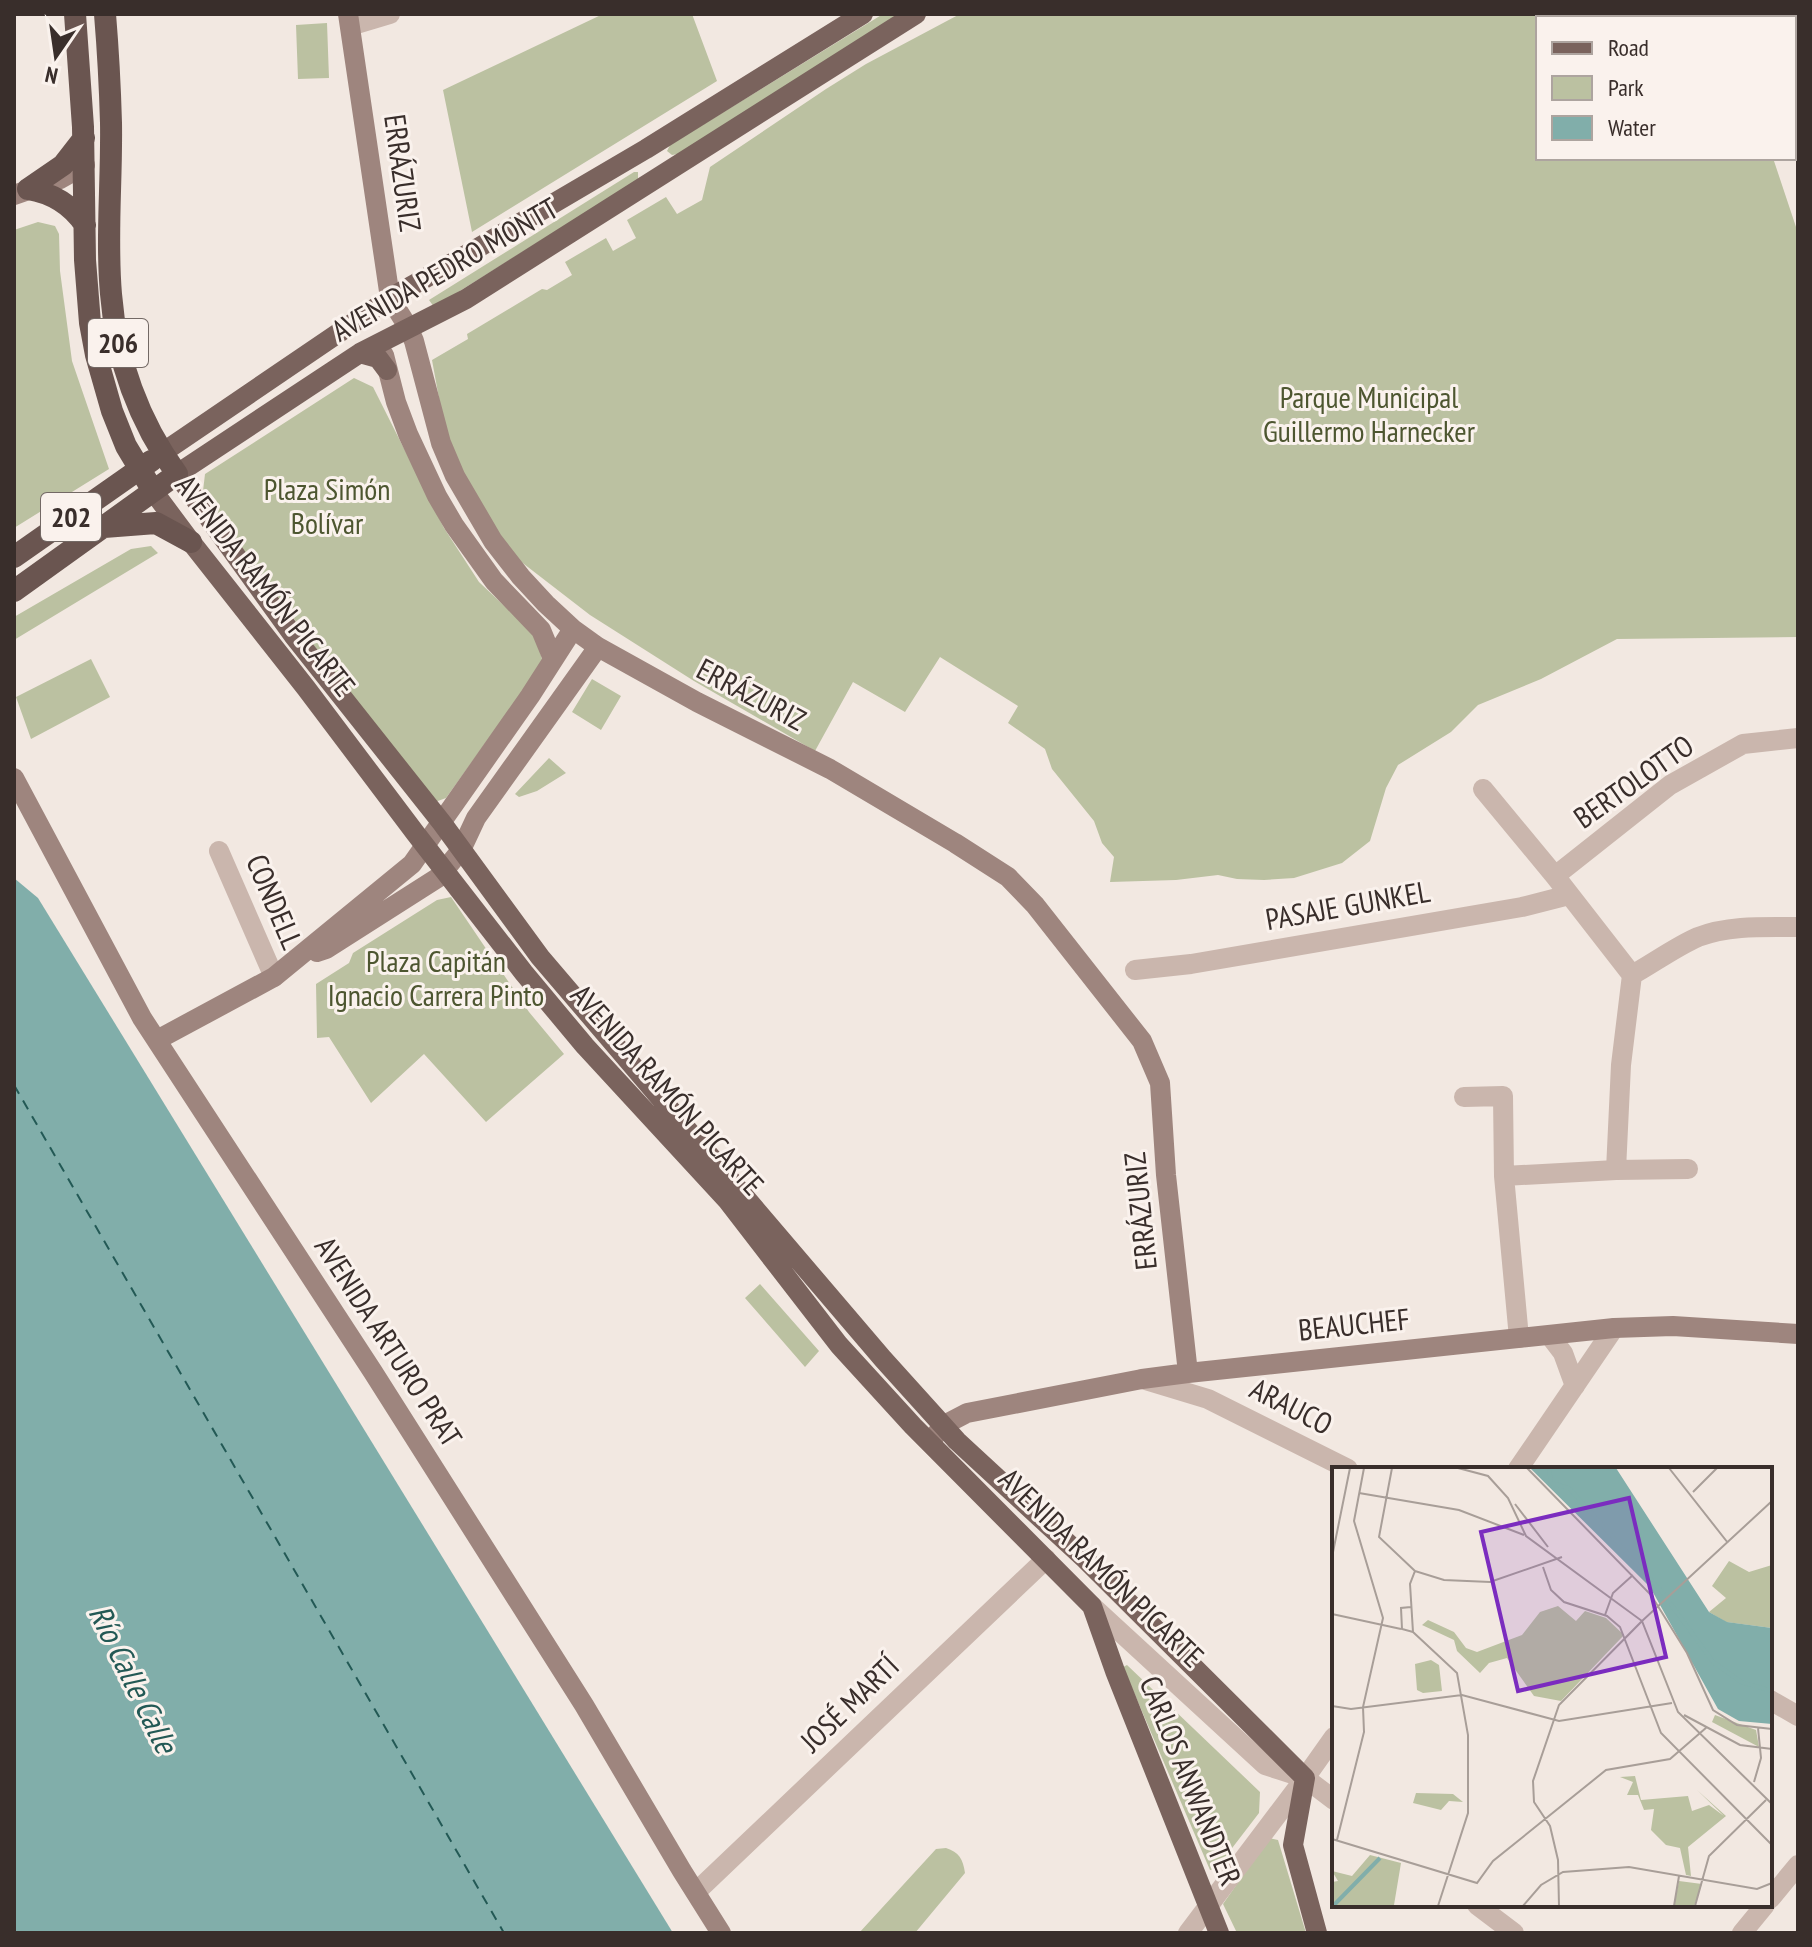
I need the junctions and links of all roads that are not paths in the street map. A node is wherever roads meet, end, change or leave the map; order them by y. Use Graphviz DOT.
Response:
graph roads {
  1 [pos="75,14"];
  2 [pos="105,14"];
  3 [pos="390,14"];
  4 [pos="863,14"];
  5 [pos="916,14"];
  6 [pos="349,20"];
  7 [pos="111,123"];
  8 [pos="84,138"];
  9 [pos="646,149"];
  10 [pos="85,165"];
  11 [pos="659,175"];
  12 [pos="21,192"];
  13 [pos="85,225"];
  14 [pos="390,298"];
  15 [pos="408,327"];
  16 [pos="368,348"];
  17 [pos="162,453"];
  18 [pos="139,469"];
  19 [pos="177,474"];
  20 [pos="153,491"];
  21 [pos="102,527"];
  22 [pos="191,542"];
  23 [pos="14,557"];
  24 [pos="14,591"];
  25 [pos="573,629"];
  26 [pos="598,647"];
  27 [pos="553,659"];
  28 [pos="1798,738"];
  29 [pos="14,778"];
  30 [pos="1483,789"];
  31 [pos="442,823"];
  32 [pos="424,844"];
  33 [pos="461,850"];
  34 [pos="219,851"];
  35 [pos="444,871"];
  36 [pos="1555,876"];
  37 [pos="1569,895"];
  38 [pos="1798,927"];
  39 [pos="299,957"];
  40 [pos="1135,970"];
  41 [pos="1632,975"];
  42 [pos="274,977"];
  43 [pos="157,1040"];
  44 [pos="1464,1097"];
  45 [pos="1688,1169"];
  46 [pos="1616,1170"];
  47 [pos="1504,1176"];
  48 [pos="1614,1328"];
  49 [pos="1798,1334"];
  50 [pos="1550,1336"];
  51 [pos="1519,1338"];
  52 [pos="1188,1373"];
  53 [pos="1142,1379"];
  54 [pos="1575,1386"];
  55 [pos="1208,1399"];
  56 [pos="944,1425"];
  57 [pos="930,1441"];
  58 [pos="1344,1467"];
  59 [pos="1519,1467"];
  60 [pos="1046,1559"];
  61 [pos="1092,1606"];
  62 [pos="1772,1701"];
  63 [pos="1798,1716"];
  64 [pos="1332,1740"];
  65 [pos="1305,1778"];
  66 [pos="1332,1798"];
  67 [pos="1798,1865"];
  68 [pos="696,1892"];
  69 [pos="1772,1897"];
  70 [pos="1480,1907"];
  71 [pos="1763,1907"];
  72 [pos="1208,1908"];
  73 [pos="721,1933"];
  74 [pos="1188,1933"];
  75 [pos="1219,1933"];
  76 [pos="1317,1933"];
  77 [pos="1514,1933"];
  78 [pos="1742,1933"];
  1 -- 8 [label="highway, AVENIDA RAMÓN PICARTE / 206"];
  2 -- 7 [label="highway, AVENIDA RAMÓN PICARTE / 206"];
  3 -- 6 [label="street"];
  4 -- 9 [label="main road, AVENIDA PEDRO MONTT"];
  5 -- 11 [label="main road, AVENIDA PEDRO MONTT"];
  6 -- 14 [label="main road, ERRÁZURIZ"];
  7 -- 10 [label="highway"];
  7 -- 17 [label="highway, AVENIDA RAMÓN PICARTE / 206"];
  8 -- 10 [label="highway, AVENIDA RAMÓN PICARTE / 206"];
  8 -- 12 [label="highway"];
  9 -- 11 [label="main road"];
  9 -- 14 [label="main road, AVENIDA PEDRO MONTT"];
  10 -- 12 [label="main road"];
  10 -- 13 [label="highway, AVENIDA RAMÓN PICARTE / 206"];
  11 -- 15 [label="main road, AVENIDA PEDRO MONTT"];
  12 -- 13 [label="highway"];
  13 -- 18 [label="highway, AVENIDA RAMÓN PICARTE / 206"];
  14 -- 15 [label="main road, ERRÁZURIZ"];
  14 -- 16 [label="main road"];
  14 -- 17 [label="main road, AVENIDA PEDRO MONTT"];
  15 -- 16 [label="main road, AVENIDA PEDRO MONTT"];
  15 -- 25 [label="main road, ERRÁZURIZ"];
  16 -- 19 [label="main road, AVENIDA PEDRO MONTT"];
  16 -- 27 [label="main road"];
  17 -- 18 [label="highway, AVENIDA PEDRO MONTT / 202"];
  17 -- 19 [label="highway, AVENIDA RAMÓN PICARTE / 206"];
  18 -- 20 [label="highway, AVENIDA RAMÓN PICARTE / 206"];
  18 -- 23 [label="highway, AVENIDA PEDRO MONTT / 202"];
  19 -- 20 [label="highway, AVENIDA PEDRO MONTT / 202"];
  19 -- 31 [label="main road, AVENIDA RAMÓN PICARTE"];
  20 -- 21 [label="highway, AVENIDA PEDRO MONTT / 202"];
  20 -- 22 [label="main road, AVENIDA RAMÓN PICARTE"];
  21 -- 22 [label="highway"];
  21 -- 24 [label="highway, AVENIDA PEDRO MONTT / 202"];
  22 -- 32 [label="main road, AVENIDA RAMÓN PICARTE"];
  25 -- 26 [label="main road, ERRÁZURIZ"];
  25 -- 27 [label="main road"];
  26 -- 33 [label="main road"];
  26 -- 52 [label="main road, ERRÁZURIZ"];
  27 -- 31 [label="main road"];
  28 -- 36 [label="street, BERTOLOTTO"];
  29 -- 43 [label="main road, AVENIDA ARTURO PRAT"];
  30 -- 36 [label="street"];
  31 -- 32 [label="main road"];
  31 -- 33 [label="main road, AVENIDA RAMÓN PICARTE"];
  32 -- 35 [label="main road, AVENIDA RAMÓN PICARTE"];
  32 -- 39 [label="main road"];
  33 -- 35 [label="main road"];
  33 -- 56 [label="main road, AVENIDA RAMÓN PICARTE"];
  34 -- 42 [label="street, CONDELL"];
  35 -- 39 [label="main road"];
  35 -- 57 [label="main road, AVENIDA RAMÓN PICARTE"];
  36 -- 37 [label="street"];
  37 -- 40 [label="street, PASAJE GUNKEL"];
  37 -- 41 [label="street"];
  38 -- 41 [label="street"];
  39 -- 42 [label="main road"];
  41 -- 46 [label="street"];
  42 -- 43 [label="main road"];
  43 -- 68 [label="main road, AVENIDA ARTURO PRAT"];
  44 -- 47 [label="street"];
  45 -- 46 [label="street"];
  46 -- 47 [label="street"];
  47 -- 51 [label="street"];
  48 -- 49 [label="main road, BEAUCHEF"];
  48 -- 50 [label="main road, BEAUCHEF"];
  48 -- 54 [label="street"];
  50 -- 51 [label="main road, BEAUCHEF"];
  50 -- 54 [label="street"];
  51 -- 52 [label="main road, BEAUCHEF"];
  52 -- 53 [label="main road, BEAUCHEF"];
  52 -- 55 [label="street, ARAUCO"];
  53 -- 55 [label="street, ARAUCO"];
  53 -- 56 [label="main road, BEAUCHEF"];
  54 -- 59 [label="street"];
  55 -- 58 [label="street, ARAUCO"];
  56 -- 57 [label="main road, BEAUCHEF"];
  56 -- 65 [label="main road, AVENIDA RAMÓN PICARTE"];
  57 -- 60 [label="main road, AVENIDA RAMÓN PICARTE"];
  60 -- 61 [label="main road, AVENIDA RAMÓN PICARTE"];
  60 -- 68 [label="street, JOSÉ MARTÍ"];
  61 -- 65 [label="street, AVENIDA RAMÓN PICARTE"];
  61 -- 72 [label="main road, CARLOS ANWANDTER"];
  62 -- 63 [label="street"];
  64 -- 65 [label="street"];
  65 -- 66 [label="street, AVENIDA RAMÓN PICARTE"];
  65 -- 72 [label="street"];
  65 -- 76 [label="main road"];
  67 -- 69 [label="street"];
  68 -- 73 [label="main road, AVENIDA ARTURO PRAT"];
  70 -- 77 [label="street"];
  71 -- 78 [label="street"];
  72 -- 74 [label="street"];
  72 -- 75 [label="main road, CARLOS ANWANDTER"];
}
